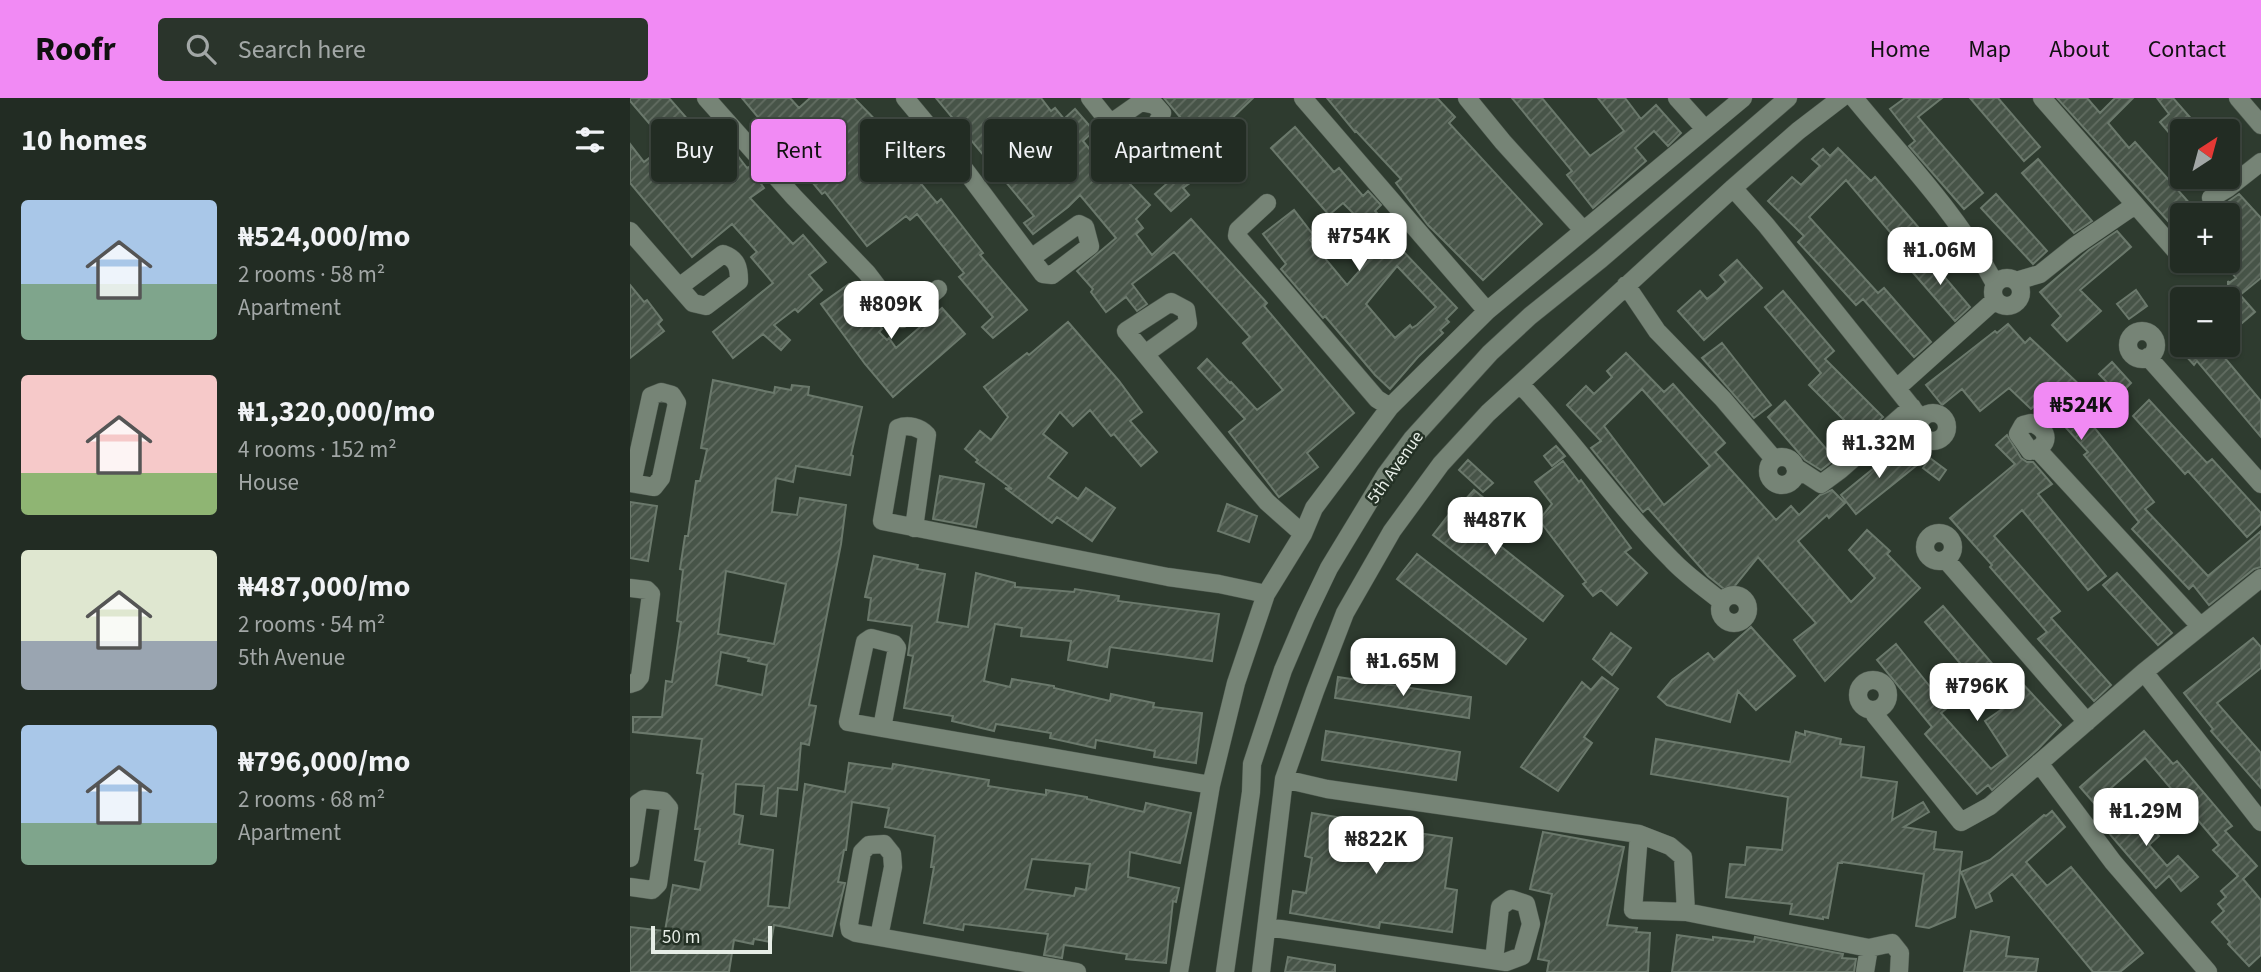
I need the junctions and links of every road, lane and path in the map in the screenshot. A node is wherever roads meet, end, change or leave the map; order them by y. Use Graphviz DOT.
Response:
graph roads {
  1 [pos="706,98"];
  2 [pos="905,98"];
  3 [pos="1090,98"];
  4 [pos="1303,98"];
  5 [pos="1467,98"];
  6 [pos="1676,98"];
  7 [pos="1743,98"];
  8 [pos="1788,98"];
  9 [pos="1841,98"];
  10 [pos="1854,98"];
  11 [pos="2042,98"];
  12 [pos="2238,98"];
  13 [pos="1108,119"];
  14 [pos="2261,125"];
  15 [pos="1705,129"];
  16 [pos="2261,162"];
  17 [pos="1733,188"];
  18 [pos="2211,198"];
  19 [pos="1267,203"];
  20 [pos="2135,205"];
  21 [pos="1583,230"];
  22 [pos="630,231"];
  23 [pos="2170,244"];
  24 [pos="1031,258"];
  25 [pos="2016,281"];
  26 [pos="1626,285"];
  27 [pos="679,287"];
  28 [pos="939,289"];
  29 [pos="1995,292"];
  30 [pos="1487,311"];
  31 [pos="1145,354"];
  32 [pos="2148,357"];
  33 [pos="1520,384"];
  34 [pos="1897,388"];
  35 [pos="1390,407"];
  36 [pos="2038,450"];
  37 [pos="631,483"];
  38 [pos="2261,484"];
  39 [pos="914,527"];
  40 [pos="1303,534"];
  41 [pos="1946,560"];
  42 [pos="2260,581"];
  43 [pos="630,587"];
  44 [pos="1266,594"];
  45 [pos="1722,602"];
  46 [pos="2200,626"];
  47 [pos="2144,672"];
  48 [pos="630,684"];
  49 [pos="1874,710"];
  50 [pos="2087,722"];
  51 [pos="882,728"];
  52 [pos="2039,763"];
  53 [pos="1284,779"];
  54 [pos="1211,785"];
  55 [pos="2261,822"];
  56 [pos="1639,834"];
  57 [pos="630,858"];
  58 [pos="630,887"];
  59 [pos="1686,912"];
  60 [pos="1268,928"];
  61 [pos="879,937"];
  62 [pos="1869,948"];
  63 [pos="1494,960"];
  64 [pos="1077,972"];
  65 [pos="1179,972"];
  66 [pos="1225,972"];
  67 [pos="1261,972"];
  68 [pos="1865,972"];
  69 [pos="1899,972"];
  70 [pos="2208,972"];
  1 -- 28 [label="street"];
  2 -- 24 [label="street"];
  3 -- 13 [label="street"];
  4 -- 30 [label="street"];
  5 -- 21 [label="street"];
  6 -- 15 [label="street"];
  7 -- 15 [label="street"];
  8 -- 66 [label="street, 5th Avenue"];
  9 -- 17 [label="street"];
  10 -- 29 [label="street"];
  11 -- 20 [label="street"];
  12 -- 14 [label="street"];
  15 -- 21 [label="street"];
  16 -- 18 [label="street"];
  17 -- 26 [label="street"];
  17 -- 34 [label="street"];
  19 -- 35 [label="street"];
  20 -- 23 [label="street"];
  20 -- 25 [label="street"];
  21 -- 30 [label="street"];
  22 -- 27 [label="street"];
  25 -- 29 [label="street"];
  25 -- 29 [label="street"];
  26 -- 33 [label="street"];
  26 -- 34 [label="street"];
  29 -- 34 [label="street"];
  30 -- 35 [label="street"];
  31 -- 40 [label="street"];
  32 -- 38 [label="street"];
  33 -- 45 [label="street"];
  33 -- 53 [label="street"];
  35 -- 40 [label="street"];
  36 -- 46 [label="street"];
  37 -- 37 [label="street"];
  39 -- 39 [label="street"];
  39 -- 44 [label="street"];
  40 -- 44 [label="street"];
  41 -- 50 [label="street"];
  42 -- 46 [label="street"];
  43 -- 48 [label="street"];
  44 -- 54 [label="street"];
  46 -- 47 [label="street"];
  47 -- 50 [label="street"];
  47 -- 55 [label="street"];
  49 -- 52 [label="street"];
  50 -- 52 [label="street"];
  51 -- 51 [label="street"];
  51 -- 54 [label="street"];
  52 -- 70 [label="street"];
  53 -- 56 [label="street"];
  53 -- 60 [label="street"];
  54 -- 65 [label="street"];
  56 -- 59 [label="street"];
  56 -- 59 [label="street"];
  57 -- 58 [label="street"];
  59 -- 62 [label="street"];
  60 -- 63 [label="street"];
  60 -- 67 [label="street"];
  61 -- 61 [label="street"];
  61 -- 64 [label="street"];
  62 -- 68 [label="street"];
  62 -- 69 [label="street"];
}
